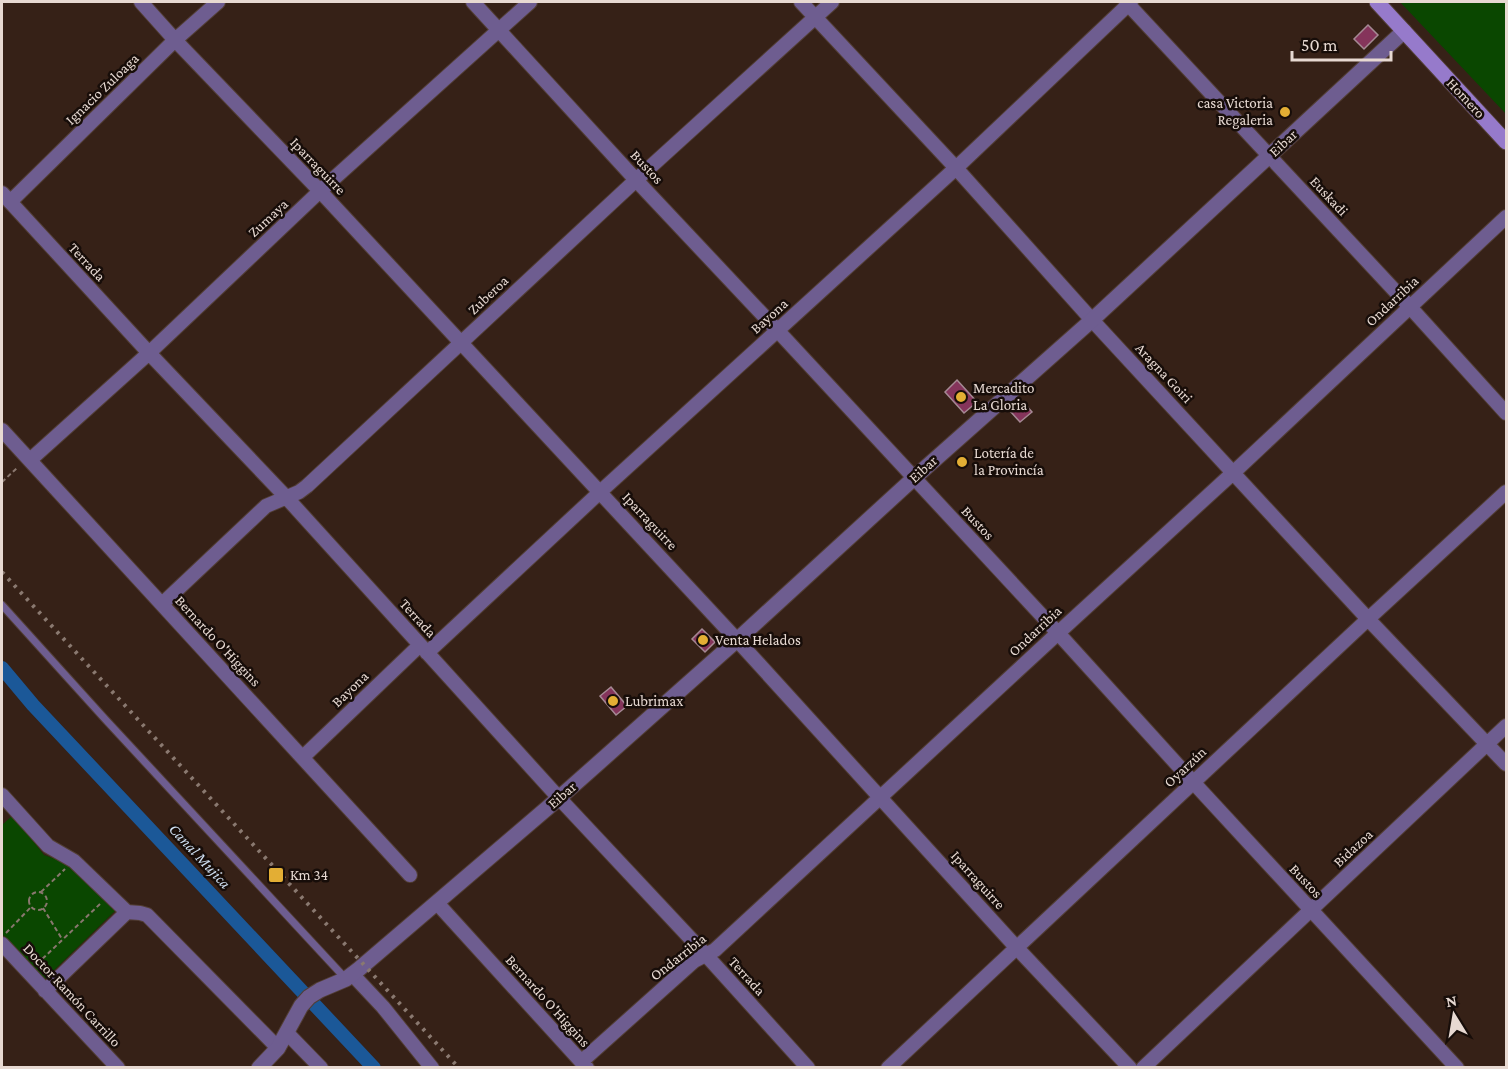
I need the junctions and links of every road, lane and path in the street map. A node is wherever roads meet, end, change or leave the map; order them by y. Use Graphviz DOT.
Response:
graph roads {
  1 [pos="141,2"];
  2 [pos="218,2"];
  3 [pos="473,2"];
  4 [pos="530,2"];
  5 [pos="801,2"];
  6 [pos="832,2"];
  7 [pos="1128,2"];
  8 [pos="1377,2"];
  9 [pos="815,17"];
  10 [pos="500,30"];
  11 [pos="1404,31"];
  12 [pos="175,40"];
  13 [pos="1506,142"];
  14 [pos="1269,156"];
  15 [pos="956,168"];
  16 [pos="636,180"];
  17 [pos="320,191"];
  18 [pos="4,195"];
  19 [pos="1506,217"];
  20 [pos="1410,307"];
  21 [pos="1092,320"];
  22 [pos="778,331"];
  23 [pos="461,343"];
  24 [pos="149,353"];
  25 [pos="1506,413"];
  26 [pos="2,430"];
  27 [pos="30,460"];
  28 [pos="1234,472"];
  29 [pos="914,477"];
  30 [pos="2,482"];
  31 [pos="600,492"];
  32 [pos="1506,492"];
  33 [pos="286,497"];
  34 [pos="162,604"];
  35 [pos="2,605"];
  36 [pos="1368,619"];
  37 [pos="1058,633"];
  38 [pos="737,640"];
  39 [pos="423,649"];
  40 [pos="1506,726"];
  41 [pos="1488,744"];
  42 [pos="303,757"];
  43 [pos="1506,764"];
  44 [pos="1193,782"];
  45 [pos="2,795"];
  46 [pos="559,798"];
  47 [pos="880,798"];
  48 [pos="7,811"];
  49 [pos="74,861"];
  50 [pos="410,875"];
  51 [pos="40,892"];
  52 [pos="108,896"];
  53 [pos="437,903"];
  54 [pos="31,907"];
  55 [pos="43,909"];
  56 [pos="1311,910"];
  57 [pos="127,912"];
  58 [pos="2,937"];
  59 [pos="62,940"];
  60 [pos="2,944"];
  61 [pos="1016,947"];
  62 [pos="706,954"];
  63 [pos="28,973"];
  64 [pos="349,976"];
  65 [pos="45,991"];
  66 [pos="287,1033"];
  67 [pos="278,1048"];
  68 [pos="584,1065"];
  69 [pos="118,1068"];
  70 [pos="259,1068"];
  71 [pos="321,1068"];
  72 [pos="432,1068"];
  73 [pos="808,1068"];
  74 [pos="888,1068"];
  75 [pos="1130,1068"];
  76 [pos="1143,1068"];
  77 [pos="1457,1068"];
  1 -- 12 [label="street, Iparraguirre"];
  2 -- 12 [label="street, Ignacio Zuloaga"];
  3 -- 10 [label="street, Bustos"];
  4 -- 10 [label="street, Zumaya"];
  5 -- 9 [label="street, Aragna Goiri"];
  6 -- 9 [label="street, Zuberoa"];
  7 -- 14 [label="street, Euskadi"];
  7 -- 15 [label="street, Bayona"];
  8 -- 11 [label="main road, Homero"];
  9 -- 15 [label="street, Aragna Goiri"];
  9 -- 16 [label="street, Zuberoa"];
  10 -- 16 [label="street, Bustos"];
  10 -- 17 [label="street, Zumaya"];
  11 -- 13 [label="main road, Homero"];
  11 -- 14 [label="street, Eibar"];
  12 -- 17 [label="street, Iparraguirre"];
  12 -- 18 [label="street, Ignacio Zuloaga"];
  14 -- 20 [label="street, Euskadi"];
  14 -- 21 [label="street, Eibar"];
  15 -- 21 [label="street, Aragna Goiri"];
  15 -- 22 [label="street, Bayona"];
  16 -- 22 [label="street, Bustos"];
  16 -- 23 [label="street, Zuberoa"];
  17 -- 23 [label="street, Iparraguirre"];
  17 -- 24 [label="street, Zumaya"];
  18 -- 24 [label="street, Terrada"];
  19 -- 20 [label="street, Ondarribia"];
  20 -- 25 [label="street, Euskadi"];
  20 -- 28 [label="street, Ondarribia"];
  21 -- 28 [label="street, Aragna Goiri"];
  21 -- 29 [label="street, Eibar"];
  22 -- 29 [label="street, Bustos"];
  22 -- 31 [label="street, Bayona"];
  23 -- 31 [label="street, Iparraguirre"];
  23 -- 33 [label="street, Zuberoa"];
  24 -- 27 [label="street, Zumaya"];
  24 -- 33 [label="street, Terrada"];
  26 -- 27 [label="street, Bernardo O'Higgins"];
  27 -- 30 [label="path"];
  27 -- 34 [label="street, Bernardo O'Higgins"];
  28 -- 36 [label="street, Aragna Goiri"];
  28 -- 37 [label="street, Ondarribia"];
  29 -- 37 [label="street, Bustos"];
  29 -- 38 [label="street, Eibar"];
  31 -- 38 [label="street, Iparraguirre"];
  31 -- 39 [label="street, Bayona"];
  32 -- 36 [label="street, Oyarzún"];
  33 -- 34 [label="street, Zuberoa"];
  33 -- 39 [label="street, Terrada"];
  34 -- 42 [label="street, Bernardo O'Higgins"];
  35 -- 64 [label="lane"];
  36 -- 41 [label="street, Aragna Goiri"];
  36 -- 44 [label="street, Oyarzún"];
  37 -- 44 [label="street, Bustos"];
  37 -- 47 [label="street, Ondarribia"];
  38 -- 46 [label="street, Eibar"];
  38 -- 47 [label="street, Iparraguirre"];
  39 -- 42 [label="street, Bayona"];
  39 -- 46 [label="street, Terrada"];
  40 -- 41 [label="street, Bidazoa"];
  41 -- 43 [label="street, Aragna Goiri"];
  41 -- 56 [label="street, Bidazoa"];
  42 -- 50 [label="street, Bernardo O'Higgins"];
  44 -- 56 [label="street, Bustos"];
  44 -- 61 [label="street, Oyarzún"];
  45 -- 48 [label="street"];
  46 -- 53 [label="street, Eibar"];
  46 -- 62 [label="street, Terrada"];
  47 -- 61 [label="street, Iparraguirre"];
  47 -- 62 [label="street, Ondarribia"];
  48 -- 49 [label="street"];
  49 -- 51 [label="path"];
  49 -- 52 [label="street"];
  51 -- 54 [label="path"];
  51 -- 55 [label="path"];
  52 -- 57 [label="street"];
  52 -- 59 [label="path"];
  53 -- 64 [label="street, Eibar"];
  53 -- 68 [label="street, Bernardo O'Higgins"];
  54 -- 55 [label="path"];
  54 -- 58 [label="path"];
  55 -- 59 [label="path"];
  56 -- 76 [label="street, Bidazoa"];
  56 -- 77 [label="street, Bustos"];
  57 -- 65 [label="street"];
  57 -- 67 [label="street"];
  59 -- 63 [label="path"];
  60 -- 63 [label="street, Doctor Ramón Carrillo"];
  61 -- 74 [label="street, Oyarzún"];
  61 -- 75 [label="street, Iparraguirre"];
  62 -- 68 [label="street, Ondarribia"];
  62 -- 73 [label="street, Terrada"];
  63 -- 65 [label="street, Doctor Ramón Carrillo"];
  64 -- 66 [label="street, Eibar"];
  64 -- 72 [label="street"];
  65 -- 69 [label="street, Doctor Ramón Carrillo"];
  66 -- 67 [label="street"];
  66 -- 71 [label="street"];
  67 -- 70 [label="street"];
}
